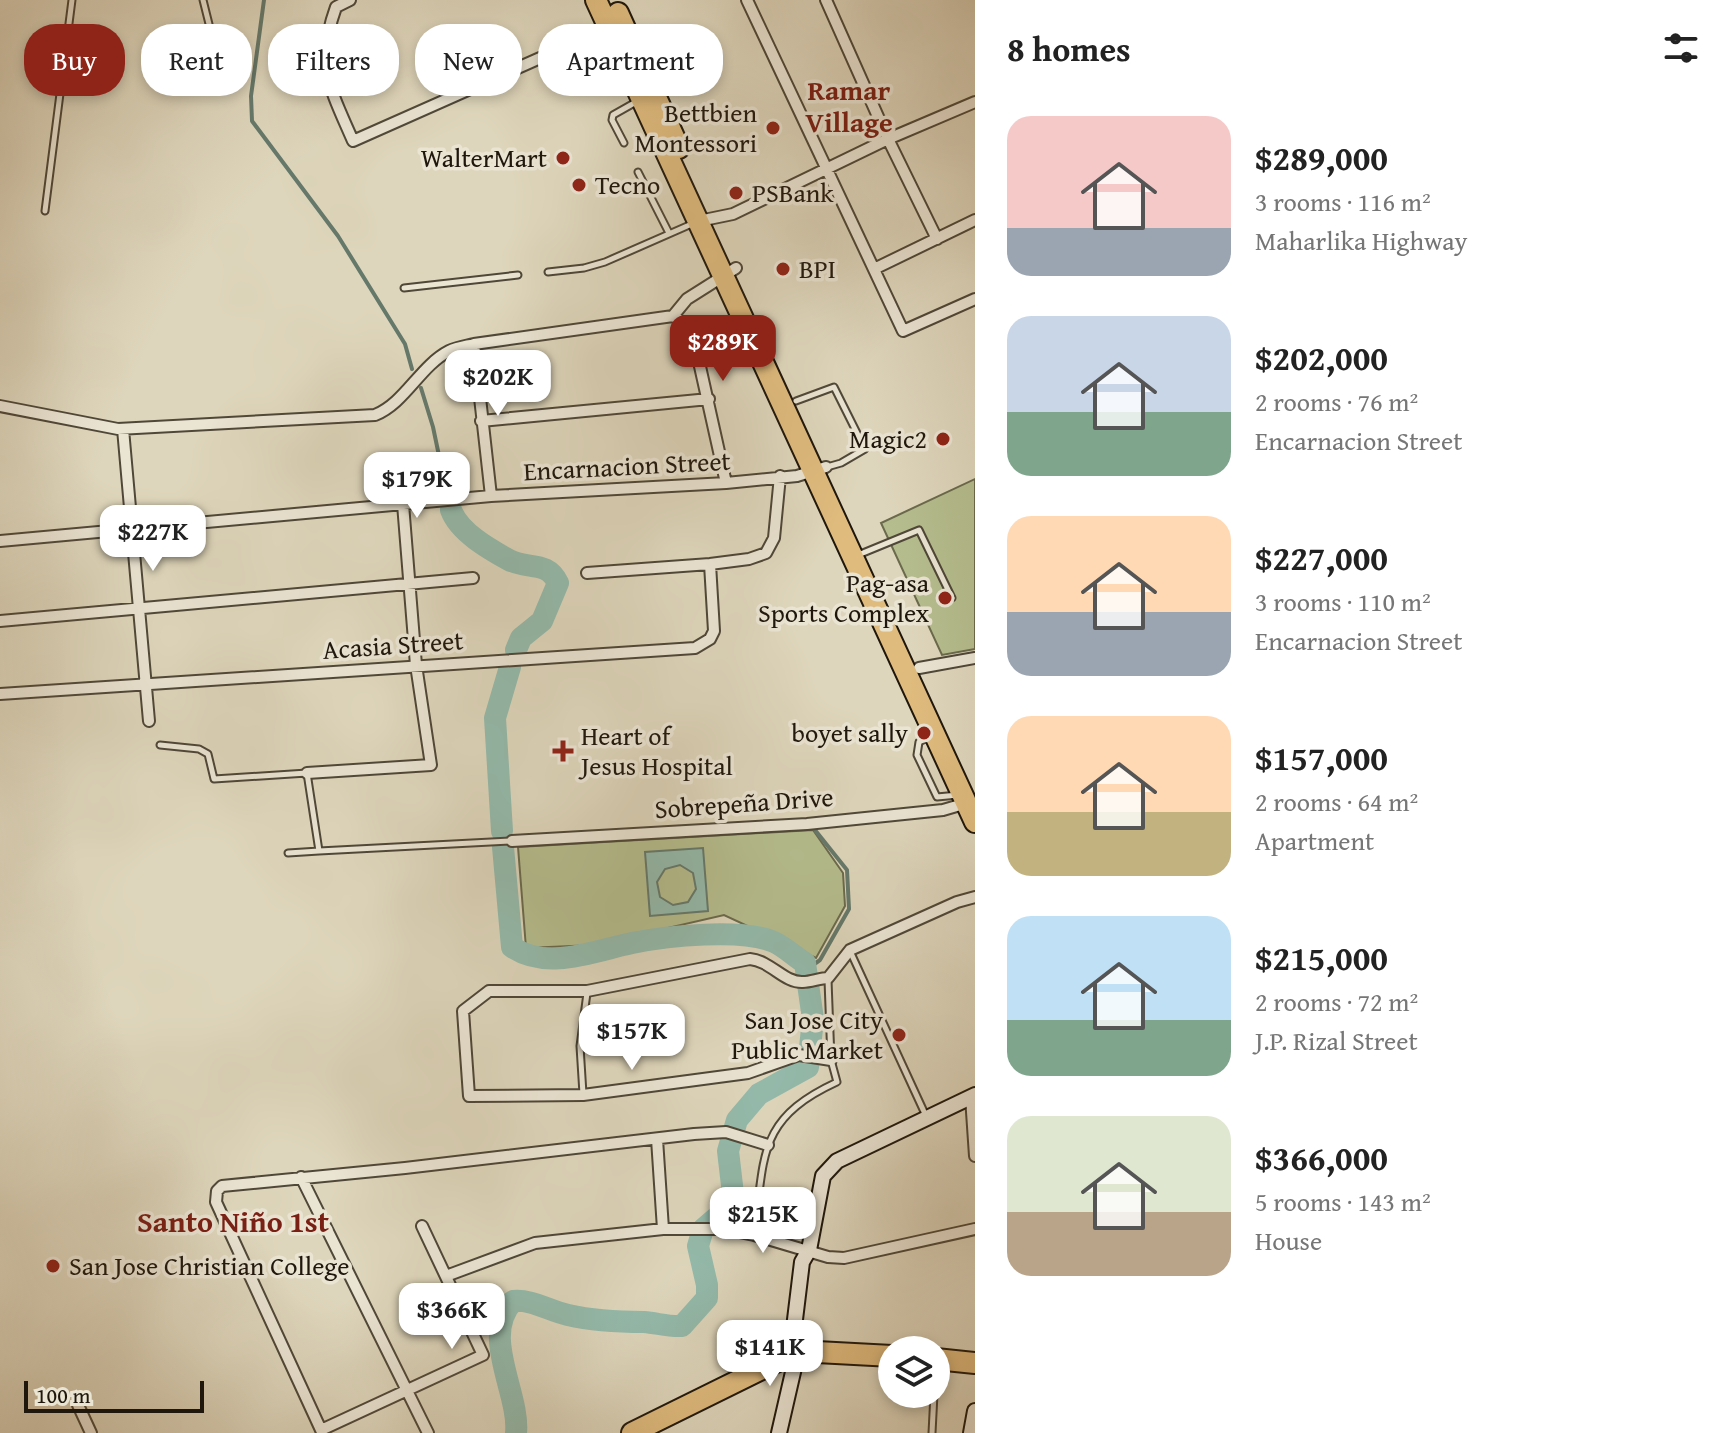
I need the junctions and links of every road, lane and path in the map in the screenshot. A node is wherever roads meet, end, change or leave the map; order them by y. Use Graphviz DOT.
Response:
graph roads {
  1 [pos="72,0"];
  2 [pos="203,0"];
  3 [pos="350,0"];
  4 [pos="596,0"];
  5 [pos="612,0"];
  6 [pos="747,0"];
  7 [pos="826,0"];
  8 [pos="209,24"];
  9 [pos="615,24"];
  10 [pos="538,58"];
  11 [pos="648,96"];
  12 [pos="975,102"];
  13 [pos="888,139"];
  14 [pos="624,143"];
  15 [pos="826,169"];
  16 [pos="638,172"];
  17 [pos="45,211"];
  18 [pos="706,220"];
  19 [pos="975,220"];
  20 [pos="669,233"];
  21 [pos="937,239"];
  22 [pos="874,269"];
  23 [pos="730,271"];
  24 [pos="548,272"];
  25 [pos="518,275"];
  26 [pos="404,288"];
  27 [pos="975,299"];
  28 [pos="673,316"];
  29 [pos="474,344"];
  30 [pos="709,399"];
  31 [pos="796,401"];
  32 [pos="0,406"];
  33 [pos="481,421"];
  34 [pos="123,429"];
  35 [pos="820,470"];
  36 [pos="780,476"];
  37 [pos="726,483"];
  38 [pos="491,496"];
  39 [pos="403,504"];
  40 [pos="132,529"];
  41 [pos="0,541"];
  42 [pos="859,554"];
  43 [pos="710,564"];
  44 [pos="587,573"];
  45 [pos="473,578"];
  46 [pos="410,583"];
  47 [pos="952,598"];
  48 [pos="139,608"];
  49 [pos="0,621"];
  50 [pos="975,658"];
  51 [pos="416,665"];
  52 [pos="919,668"];
  53 [pos="146,684"];
  54 [pos="0,694"];
  55 [pos="149,721"];
  56 [pos="941,731"];
  57 [pos="160,745"];
  58 [pos="307,773"];
  59 [pos="971,801"];
  60 [pos="512,841"];
  61 [pos="319,851"];
  62 [pos="288,853"];
  63 [pos="975,897"];
  64 [pos="850,950"];
  65 [pos="828,978"];
  66 [pos="587,991"];
  67 [pos="825,1059"];
  68 [pos="583,1095"];
  69 [pos="973,1096"];
  70 [pos="926,1116"];
  71 [pos="657,1139"];
  72 [pos="768,1145"];
  73 [pos="975,1156"];
  74 [pos="301,1177"];
  75 [pos="422,1226"];
  76 [pos="663,1229"];
  77 [pos="975,1229"];
  78 [pos="754,1235"];
  79 [pos="809,1250"];
  80 [pos="446,1276"];
  81 [pos="798,1351"];
  82 [pos="878,1355"];
  83 [pos="950,1360"];
  84 [pos="975,1363"];
  85 [pos="407,1391"];
  86 [pos="78,1405"];
  87 [pos="933,1408"];
  88 [pos="975,1411"];
  89 [pos="318,1431"];
  90 [pos="91,1433"];
  91 [pos="428,1433"];
  92 [pos="632,1433"];
  93 [pos="779,1433"];
  94 [pos="932,1433"];
  95 [pos="971,1433"];
  1 -- 17 [label="lane"];
  2 -- 8 [label="lane"];
  3 -- 10 [label="street"];
  4 -- 9 [label="highway"];
  5 -- 9 [label="highway"];
  6 -- 15 [label="street"];
  7 -- 13 [label="street"];
  11 -- 14 [label="lane"];
  11 -- 18 [label="highway"];
  12 -- 13 [label="street"];
  13 -- 15 [label="street"];
  13 -- 21 [label="street"];
  15 -- 18 [label="street"];
  15 -- 22 [label="street"];
  16 -- 20 [label="lane"];
  18 -- 20 [label="lane"];
  18 -- 23 [label="highway"];
  19 -- 21 [label="street"];
  20 -- 24 [label="lane"];
  21 -- 22 [label="street"];
  22 -- 27 [label="street"];
  23 -- 28 [label="street"];
  23 -- 31 [label="highway"];
  23 -- 35 [label="highway"];
  25 -- 26 [label="lane"];
  28 -- 29 [label="street"];
  28 -- 30 [label="street"];
  29 -- 33 [label="street"];
  29 -- 34 [label="street"];
  30 -- 33 [label="street"];
  30 -- 37 [label="street"];
  31 -- 35 [label="highway"];
  31 -- 35 [label="lane"];
  32 -- 34 [label="street"];
  33 -- 38 [label="street"];
  34 -- 40 [label="street"];
  35 -- 36 [label="street, Encarnacion Street"];
  35 -- 42 [label="highway"];
  36 -- 37 [label="street, Encarnacion Street"];
  36 -- 43 [label="street"];
  37 -- 38 [label="street, Encarnacion Street"];
  38 -- 39 [label="street, Encarnacion Street"];
  39 -- 40 [label="street, Encarnacion Street"];
  39 -- 46 [label="street"];
  40 -- 41 [label="street, Encarnacion Street"];
  40 -- 48 [label="street"];
  42 -- 47 [label="lane"];
  42 -- 52 [label="highway"];
  42 -- 56 [label="highway"];
  43 -- 44 [label="street"];
  43 -- 51 [label="street, Acasia Street"];
  45 -- 46 [label="street"];
  46 -- 48 [label="street"];
  46 -- 51 [label="street"];
  48 -- 49 [label="street"];
  48 -- 53 [label="street"];
  50 -- 52 [label="street"];
  51 -- 53 [label="street, Acasia Street"];
  51 -- 58 [label="street"];
  52 -- 56 [label="highway"];
  53 -- 54 [label="street, Acasia Street"];
  53 -- 55 [label="street"];
  56 -- 59 [label="highway"];
  57 -- 58 [label="lane"];
  58 -- 61 [label="lane"];
  59 -- 60 [label="street, Sobrepeña Drive"];
  60 -- 61 [label="lane"];
  61 -- 62 [label="lane"];
  63 -- 64 [label="street"];
  64 -- 65 [label="street"];
  64 -- 70 [label="lane"];
  65 -- 66 [label="street"];
  65 -- 67 [label="lane"];
  66 -- 68 [label="lane"];
  66 -- 68 [label="street"];
  67 -- 68 [label="street"];
  67 -- 72 [label="lane"];
  69 -- 70 [label="street"];
  69 -- 73 [label="street"];
  70 -- 79 [label="street"];
  71 -- 72 [label="street"];
  71 -- 74 [label="street"];
  71 -- 76 [label="street"];
  72 -- 78 [label="lane"];
  74 -- 85 [label="street"];
  74 -- 89 [label="street"];
  75 -- 80 [label="street"];
  76 -- 78 [label="street"];
  76 -- 80 [label="street"];
  77 -- 79 [label="street"];
  78 -- 79 [label="street"];
  79 -- 81 [label="street"];
  80 -- 85 [label="street"];
  81 -- 82 [label="highway"];
  81 -- 92 [label="highway"];
  81 -- 93 [label="street"];
  83 -- 84 [label="highway"];
  85 -- 89 [label="street"];
  85 -- 91 [label="street"];
  86 -- 90 [label="street"];
  87 -- 94 [label="lane"];
  88 -- 95 [label="street"];
}
